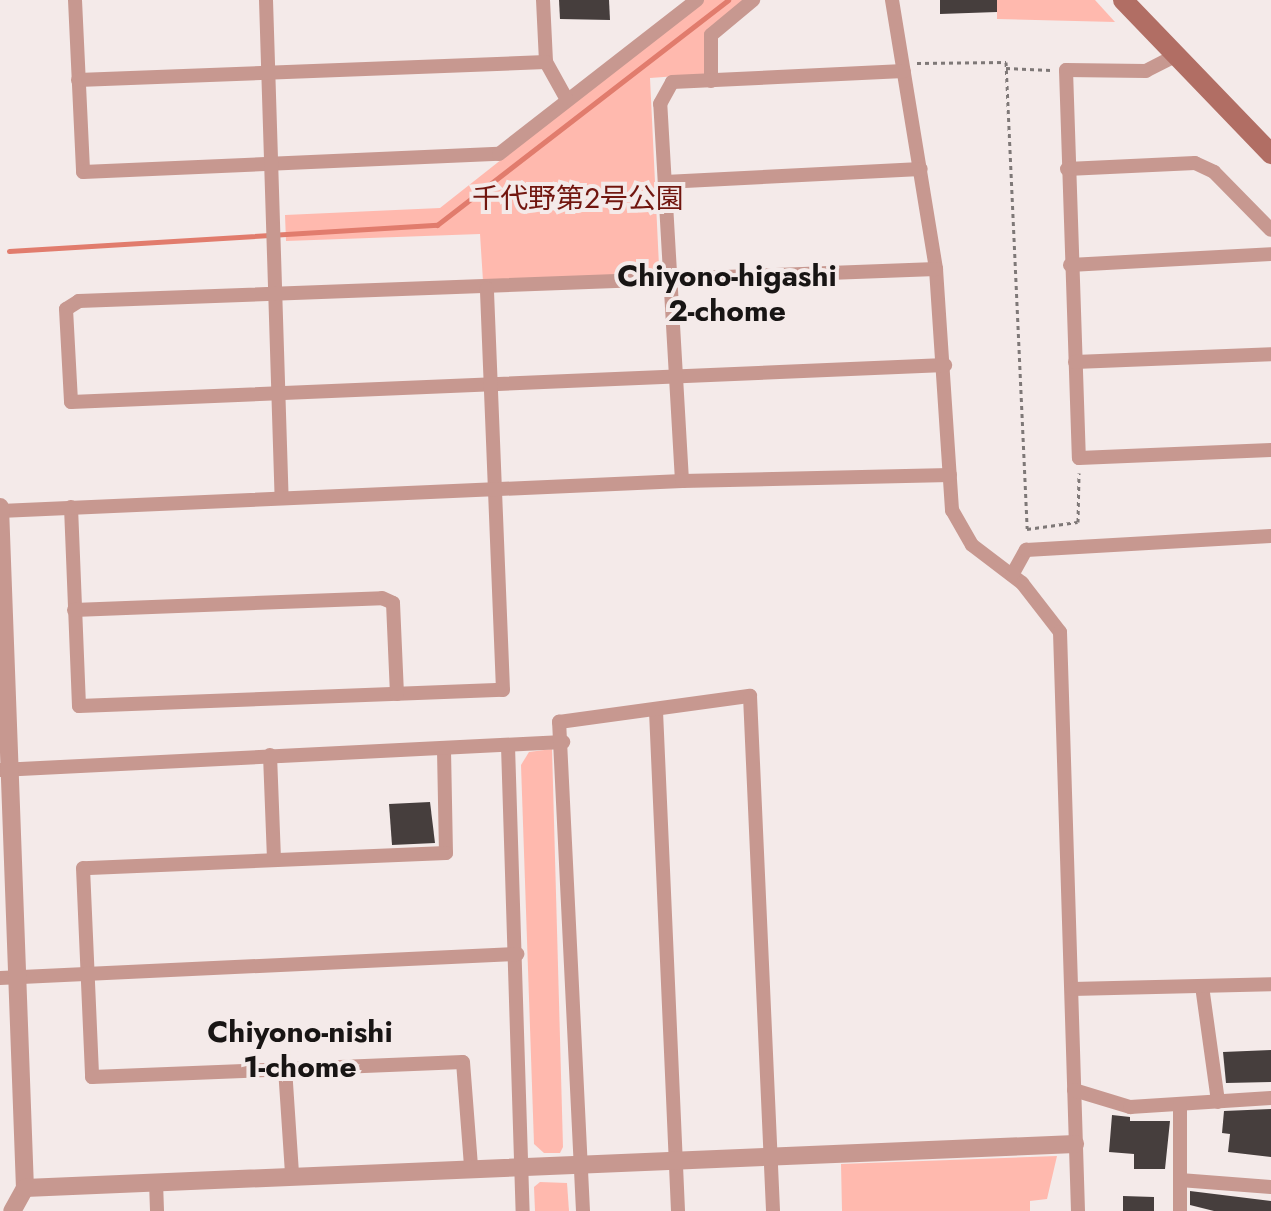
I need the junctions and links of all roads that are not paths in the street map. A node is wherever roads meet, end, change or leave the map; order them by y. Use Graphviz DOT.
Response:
graph roads {
  1 [pos="75,0"];
  2 [pos="266,0"];
  3 [pos="543,0"];
  4 [pos="697,0"];
  5 [pos="753,0"];
  6 [pos="892,0"];
  7 [pos="1123,0"];
  8 [pos="1173,57"];
  9 [pos="546,62"];
  10 [pos="904,67"];
  11 [pos="268,71"];
  12 [pos="78,80"];
  13 [pos="711,81"];
  14 [pos="566,98"];
  15 [pos="1271,154"];
  16 [pos="270,167"];
  17 [pos="921,169"];
  18 [pos="1067,169"];
  19 [pos="665,182"];
  20 [pos="1271,230"];
  21 [pos="1271,254"];
  22 [pos="1070,265"];
  23 [pos="936,269"];
  24 [pos="669,279"];
  25 [pos="487,288"];
  26 [pos="273,293"];
  27 [pos="1271,354"];
  28 [pos="1075,362"];
  29 [pos="945,365"];
  30 [pos="674,379"];
  31 [pos="491,387"];
  32 [pos="276,396"];
  33 [pos="1271,450"];
  34 [pos="950,475"];
  35 [pos="682,481"];
  36 [pos="494,489"];
  37 [pos="282,496"];
  38 [pos="71,507"];
  39 [pos="0,509"];
  40 [pos="1271,536"];
  41 [pos="1012,575"];
  42 [pos="74,610"];
  43 [pos="4,676"];
  44 [pos="397,694"];
  45 [pos="656,711"];
  46 [pos="563,742"];
  47 [pos="508,746"];
  48 [pos="444,750"];
  49 [pos="270,755"];
  50 [pos="6,770"];
  51 [pos="274,860"];
  52 [pos="517,954"];
  53 [pos="87,973"];
  54 [pos="8,978"];
  55 [pos="1271,984"];
  56 [pos="1202,986"];
  57 [pos="1072,989"];
  58 [pos="285,1068"];
  59 [pos="1074,1090"];
  60 [pos="1271,1098"];
  61 [pos="1218,1102"];
  62 [pos="1180,1104"];
  63 [pos="1075,1144"];
  64 [pos="771,1155"];
  65 [pos="676,1160"];
  66 [pos="580,1164"];
  67 [pos="523,1166"];
  68 [pos="471,1167"];
  69 [pos="292,1174"];
  70 [pos="1180,1180"];
  71 [pos="156,1182"];
  72 [pos="1271,1187"];
  73 [pos="25,1188"];
  74 [pos="12,1211"];
  75 [pos="157,1211"];
  76 [pos="523,1211"];
  77 [pos="583,1211"];
  78 [pos="678,1211"];
  79 [pos="773,1211"];
  80 [pos="1078,1211"];
  81 [pos="1180,1211"];
  1 -- 12 [label="street"];
  2 -- 11 [label="street"];
  3 -- 9 [label="street"];
  4 -- 14 [label="street"];
  5 -- 13 [label="street"];
  6 -- 10 [label="street"];
  7 -- 8 [label="main road"];
  8 -- 15 [label="main road"];
  8 -- 18 [label="street"];
  9 -- 11 [label="street"];
  9 -- 14 [label="street"];
  10 -- 13 [label="street"];
  10 -- 17 [label="street"];
  11 -- 12 [label="street"];
  11 -- 16 [label="street"];
  12 -- 16 [label="street"];
  13 -- 19 [label="street"];
  14 -- 16 [label="street"];
  16 -- 26 [label="street"];
  17 -- 19 [label="street"];
  17 -- 23 [label="street"];
  18 -- 20 [label="street"];
  18 -- 22 [label="street"];
  19 -- 24 [label="street"];
  21 -- 22 [label="street"];
  22 -- 28 [label="street"];
  23 -- 24 [label="street"];
  23 -- 29 [label="street"];
  24 -- 25 [label="street"];
  24 -- 30 [label="street"];
  25 -- 26 [label="street"];
  25 -- 31 [label="street"];
  26 -- 32 [label="street"];
  26 -- 32 [label="street"];
  27 -- 28 [label="street"];
  28 -- 33 [label="street"];
  29 -- 30 [label="street"];
  29 -- 34 [label="street"];
  30 -- 31 [label="street"];
  30 -- 35 [label="street"];
  31 -- 32 [label="street"];
  31 -- 36 [label="street"];
  32 -- 37 [label="street"];
  34 -- 35 [label="street"];
  34 -- 41 [label="street"];
  35 -- 36 [label="street"];
  36 -- 37 [label="street"];
  36 -- 44 [label="street"];
  37 -- 38 [label="street"];
  38 -- 39 [label="street"];
  38 -- 42 [label="street"];
  39 -- 43 [label="street"];
  40 -- 41 [label="street"];
  41 -- 57 [label="street"];
  42 -- 44 [label="street"];
  42 -- 44 [label="street"];
  43 -- 50 [label="street"];
  45 -- 46 [label="street"];
  45 -- 64 [label="street"];
  45 -- 65 [label="street"];
  46 -- 47 [label="street"];
  46 -- 66 [label="street"];
  47 -- 48 [label="street"];
  47 -- 52 [label="street"];
  48 -- 49 [label="street"];
  48 -- 51 [label="street"];
  49 -- 50 [label="street"];
  49 -- 51 [label="street"];
  50 -- 54 [label="street"];
  51 -- 53 [label="street"];
  52 -- 53 [label="street"];
  52 -- 67 [label="street"];
  53 -- 54 [label="street"];
  53 -- 58 [label="street"];
  54 -- 73 [label="street"];
  55 -- 56 [label="street"];
  56 -- 57 [label="street"];
  56 -- 61 [label="street"];
  57 -- 59 [label="street"];
  58 -- 68 [label="street"];
  58 -- 69 [label="street"];
  59 -- 62 [label="street"];
  59 -- 63 [label="street"];
  60 -- 61 [label="street"];
  61 -- 62 [label="street"];
  62 -- 70 [label="street"];
  63 -- 64 [label="street"];
  63 -- 80 [label="street"];
  64 -- 65 [label="street"];
  64 -- 79 [label="street"];
  65 -- 66 [label="street"];
  65 -- 78 [label="street"];
  66 -- 67 [label="street"];
  66 -- 77 [label="street"];
  67 -- 68 [label="street"];
  67 -- 76 [label="street"];
  68 -- 69 [label="street"];
  69 -- 71 [label="street"];
  70 -- 72 [label="street"];
  70 -- 81 [label="street"];
  71 -- 73 [label="street"];
  71 -- 75 [label="street"];
  73 -- 74 [label="street"];
}
